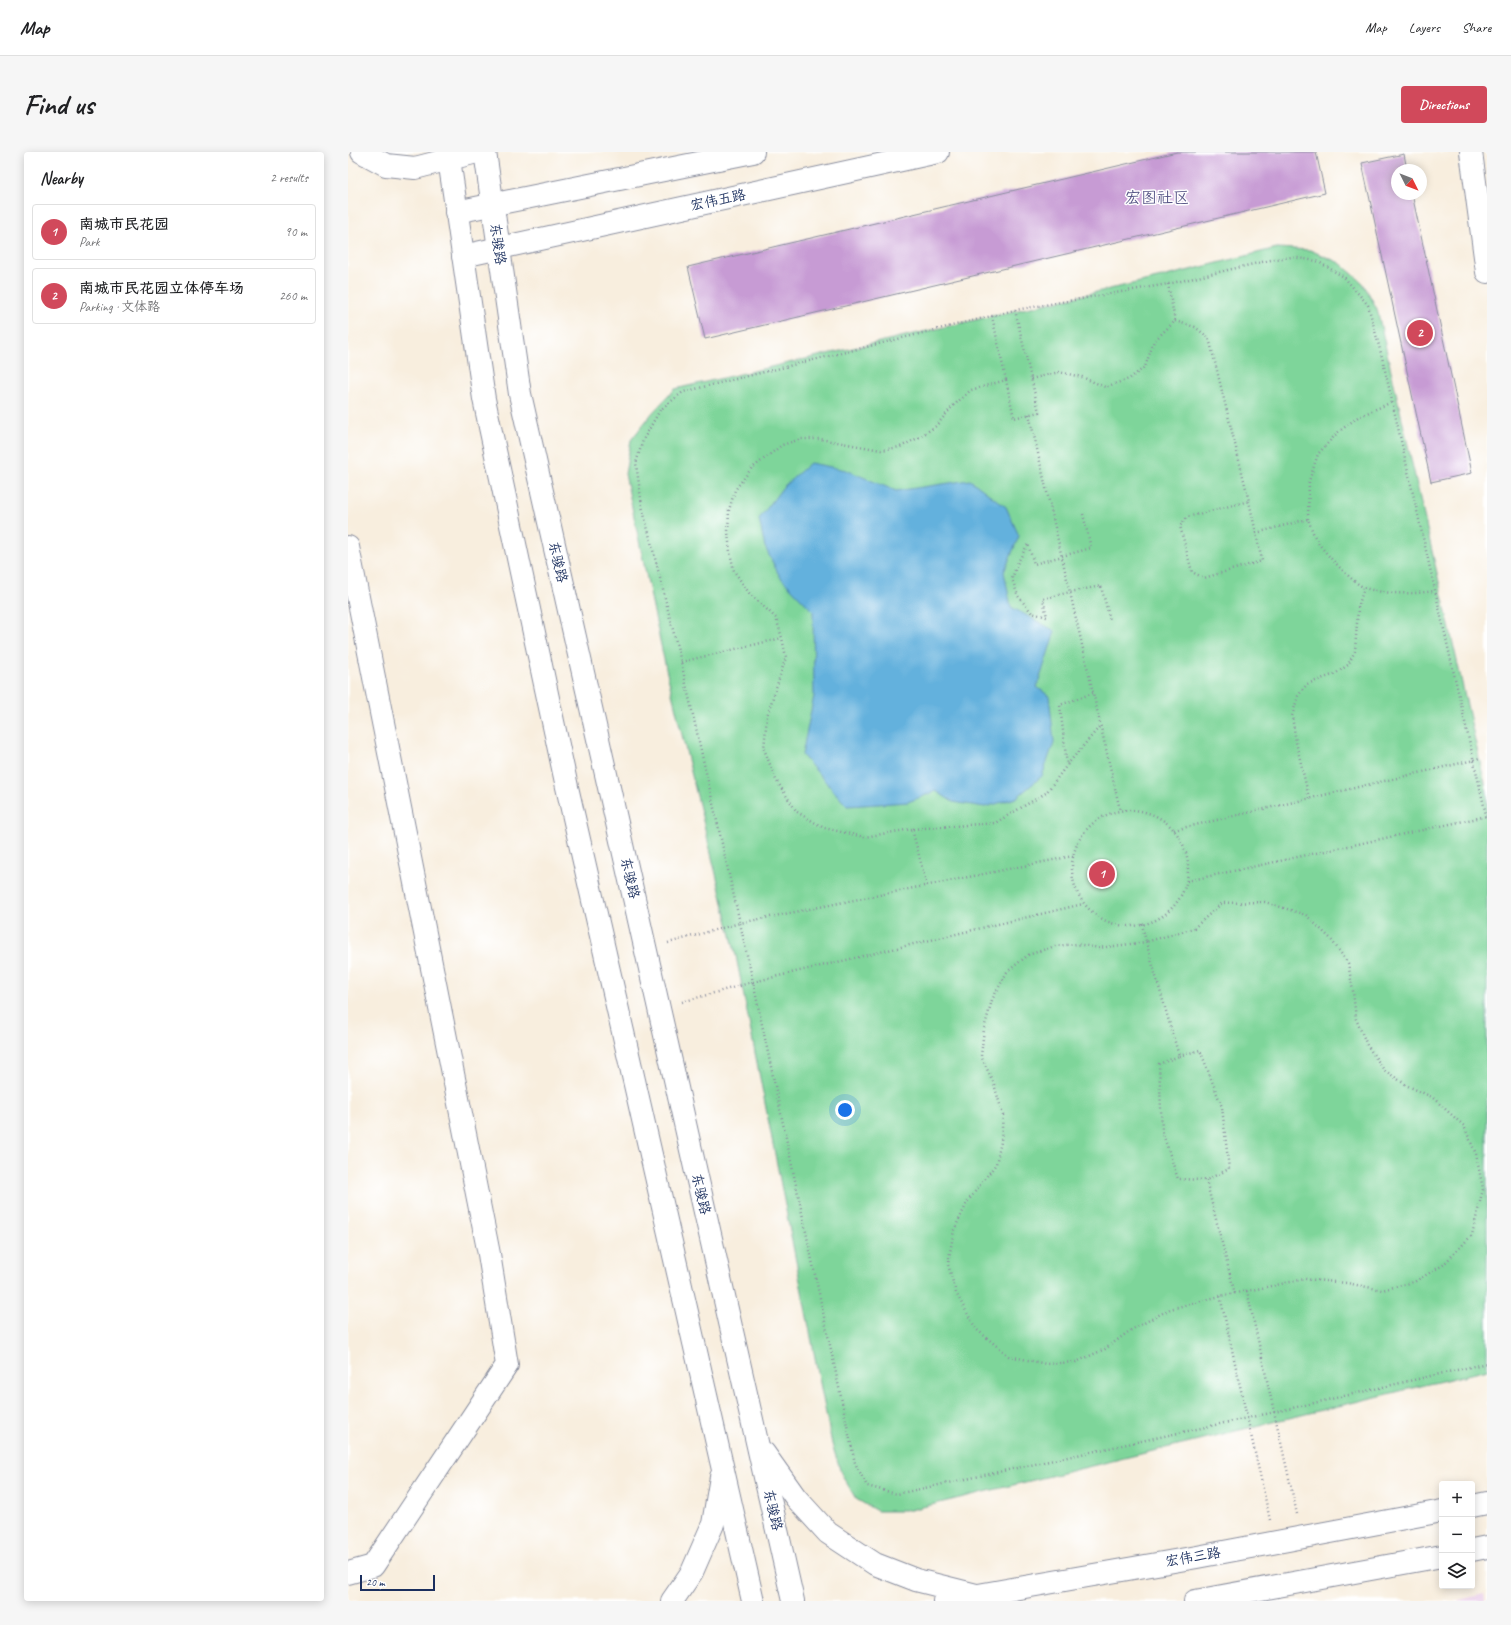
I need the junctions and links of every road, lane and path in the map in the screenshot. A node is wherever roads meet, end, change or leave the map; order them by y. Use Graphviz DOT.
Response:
graph roads {
  1 [pos="362,152"];
  2 [pos="477,152"];
  3 [pos="485,152"];
  4 [pos="753,152"];
  5 [pos="938,152"];
  6 [pos="1471,152"];
  7 [pos="448,156"];
  8 [pos="492,205"];
  9 [pos="456,212"];
  10 [pos="498,248"];
  11 [pos="463,256"];
  12 [pos="1487,272"];
  13 [pos="1168,284"];
  14 [pos="1015,310"];
  15 [pos="992,316"];
  16 [pos="1175,321"];
  17 [pos="1031,379"];
  18 [pos="1006,380"];
  19 [pos="1392,402"];
  20 [pos="1029,414"];
  21 [pos="1249,501"];
  22 [pos="1084,514"];
  23 [pos="1308,519"];
  24 [pos="1256,533"];
  25 [pos="348,547"];
  26 [pos="1062,557"];
  27 [pos="1364,587"];
  28 [pos="1435,591"];
  29 [pos="1070,592"];
  30 [pos="1110,620"];
  31 [pos="782,638"];
  32 [pos="681,662"];
  33 [pos="1093,693"];
  34 [pos="1101,725"];
  35 [pos="1479,758"];
  36 [pos="1474,760"];
  37 [pos="1067,765"];
  38 [pos="1309,798"];
  39 [pos="1120,810"];
  40 [pos="1487,817"];
  41 [pos="912,829"];
  42 [pos="1174,830"];
  43 [pos="1072,856"];
  44 [pos="1186,881"];
  45 [pos="927,886"];
  46 [pos="1083,904"];
  47 [pos="740,923"];
  48 [pos="1142,924"];
  49 [pos="1146,942"];
  50 [pos="646,949"];
  51 [pos="753,982"];
  52 [pos="659,1008"];
  53 [pos="1179,1056"];
  54 [pos="1206,1180"];
  55 [pos="1247,1291"];
  56 [pos="1235,1294"];
  57 [pos="1220,1296"];
  58 [pos="1487,1363"];
  59 [pos="1275,1412"];
  60 [pos="1247,1418"];
  61 [pos="758,1445"];
  62 [pos="723,1468"];
  63 [pos="1487,1503"];
  64 [pos="1475,1505"];
  65 [pos="1439,1512"];
  66 [pos="1302,1536"];
  67 [pos="1275,1542"];
  68 [pos="1487,1547"];
  69 [pos="1475,1549"];
  70 [pos="1439,1557"];
  71 [pos="348,1573"];
  72 [pos="976,1596"];
  73 [pos="672,1601"];
  74 [pos="753,1601"];
  75 [pos="793,1601"];
  76 [pos="944,1601"];
  77 [pos="1195,1601"];
  1 -- 7 [label="street"];
  2 -- 7 [label="street"];
  3 -- 8 [label="street, 东骏路"];
  4 -- 8 [label="street"];
  5 -- 10 [label="street, 宏伟五路"];
  6 -- 12 [label="street"];
  7 -- 9 [label="street"];
  8 -- 9 [label="street"];
  8 -- 10 [label="street, 东骏路"];
  9 -- 11 [label="street"];
  10 -- 11 [label="street, 宏伟五路"];
  10 -- 50 [label="street, 东骏路"];
  11 -- 62 [label="street"];
  13 -- 14 [label="path"];
  13 -- 16 [label="path"];
  13 -- 19 [label="path"];
  14 -- 15 [label="path"];
  14 -- 17 [label="path"];
  15 -- 18 [label="path"];
  15 -- 32 [label="path"];
  16 -- 17 [label="path"];
  16 -- 21 [label="path"];
  17 -- 20 [label="path"];
  18 -- 20 [label="path"];
  18 -- 31 [label="path"];
  19 -- 23 [label="path"];
  19 -- 28 [label="path"];
  20 -- 26 [label="path"];
  21 -- 24 [label="path"];
  21 -- 24 [label="path"];
  22 -- 26 [label="path"];
  23 -- 24 [label="path"];
  23 -- 27 [label="path"];
  25 -- 71 [label="street"];
  26 -- 29 [label="path"];
  26 -- 29 [label="path"];
  27 -- 28 [label="path"];
  27 -- 38 [label="path"];
  28 -- 36 [label="path"];
  29 -- 30 [label="path"];
  29 -- 33 [label="path"];
  31 -- 32 [label="path"];
  31 -- 41 [label="path"];
  32 -- 47 [label="path"];
  33 -- 34 [label="path"];
  33 -- 37 [label="path"];
  34 -- 37 [label="path"];
  34 -- 39 [label="path"];
  35 -- 36 [label="path"];
  36 -- 38 [label="path"];
  36 -- 40 [label="path"];
  37 -- 41 [label="path"];
  38 -- 42 [label="path"];
  39 -- 42 [label="path"];
  39 -- 43 [label="path"];
  40 -- 44 [label="path"];
  41 -- 45 [label="path"];
  42 -- 44 [label="path"];
  43 -- 45 [label="path"];
  43 -- 46 [label="path"];
  44 -- 48 [label="path"];
  45 -- 47 [label="path"];
  46 -- 48 [label="path"];
  46 -- 51 [label="path"];
  47 -- 50 [label="path"];
  47 -- 51 [label="path"];
  48 -- 49 [label="path"];
  49 -- 53 [label="path"];
  49 -- 55 [label="path"];
  49 -- 57 [label="path"];
  50 -- 52 [label="street, 东骏路"];
  51 -- 52 [label="path"];
  51 -- 60 [label="path"];
  52 -- 61 [label="street, 东骏路"];
  53 -- 54 [label="path"];
  53 -- 54 [label="path"];
  54 -- 56 [label="path"];
  55 -- 56 [label="path"];
  55 -- 59 [label="path"];
  56 -- 57 [label="path"];
  57 -- 60 [label="path"];
  58 -- 59 [label="path"];
  59 -- 60 [label="path"];
  59 -- 66 [label="path"];
  60 -- 67 [label="path"];
  61 -- 72 [label="street"];
  61 -- 75 [label="street, 东骏路"];
  62 -- 73 [label="street"];
  62 -- 74 [label="street"];
  63 -- 64 [label="street"];
  65 -- 66 [label="street, 宏伟三路"];
  66 -- 67 [label="street, 宏伟三路"];
  67 -- 72 [label="street, 宏伟三路"];
  68 -- 69 [label="street"];
  70 -- 77 [label="street"];
  72 -- 76 [label="street, 宏伟三路"];
}
